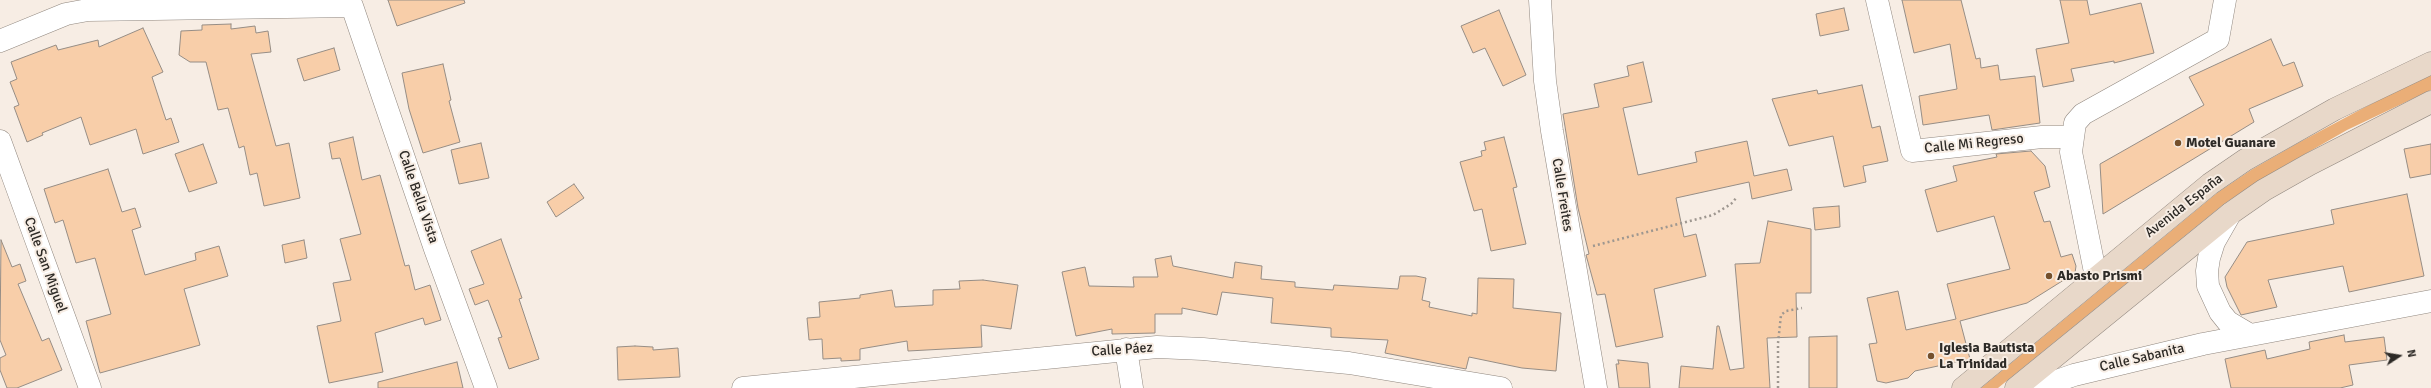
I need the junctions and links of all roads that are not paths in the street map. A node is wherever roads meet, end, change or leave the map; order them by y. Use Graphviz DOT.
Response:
graph roads {
  1 [pos="1540,0"];
  2 [pos="1877,0"];
  3 [pos="2225,0"];
  4 [pos="0,41"];
  5 [pos="2431,63"];
  6 [pos="2431,102"];
  7 [pos="2071,137"];
  8 [pos="0,142"];
  9 [pos="2231,213"];
  10 [pos="2096,277"];
  11 [pos="2431,301"];
  12 [pos="2250,335"];
  13 [pos="1126,349"];
  14 [pos="90,388"];
  15 [pos="486,388"];
  16 [pos="743,388"];
  17 [pos="1132,388"];
  18 [pos="1501,388"];
  19 [pos="1596,388"];
  20 [pos="1964,388"];
  21 [pos="2016,388"];
  22 [pos="2037,388"];
  1 -- 19 [label="street, Calle Freites"];
  2 -- 7 [label="street, Calle Mi Regreso"];
  3 -- 7 [label="street"];
  4 -- 15 [label="street, Calle Bella Vista"];
  5 -- 10 [label="main road, Avenida España"];
  6 -- 9 [label="main road"];
  7 -- 10 [label="street"];
  8 -- 14 [label="street, Calle San Miguel"];
  9 -- 12 [label="street"];
  9 -- 21 [label="main road"];
  10 -- 20 [label="main road, Avenida España"];
  11 -- 12 [label="street, Calle Sabanita"];
  12 -- 22 [label="street, Calle Sabanita"];
  13 -- 16 [label="street, Calle Páez"];
  13 -- 17 [label="street"];
  13 -- 18 [label="street, Calle Páez"];
}
